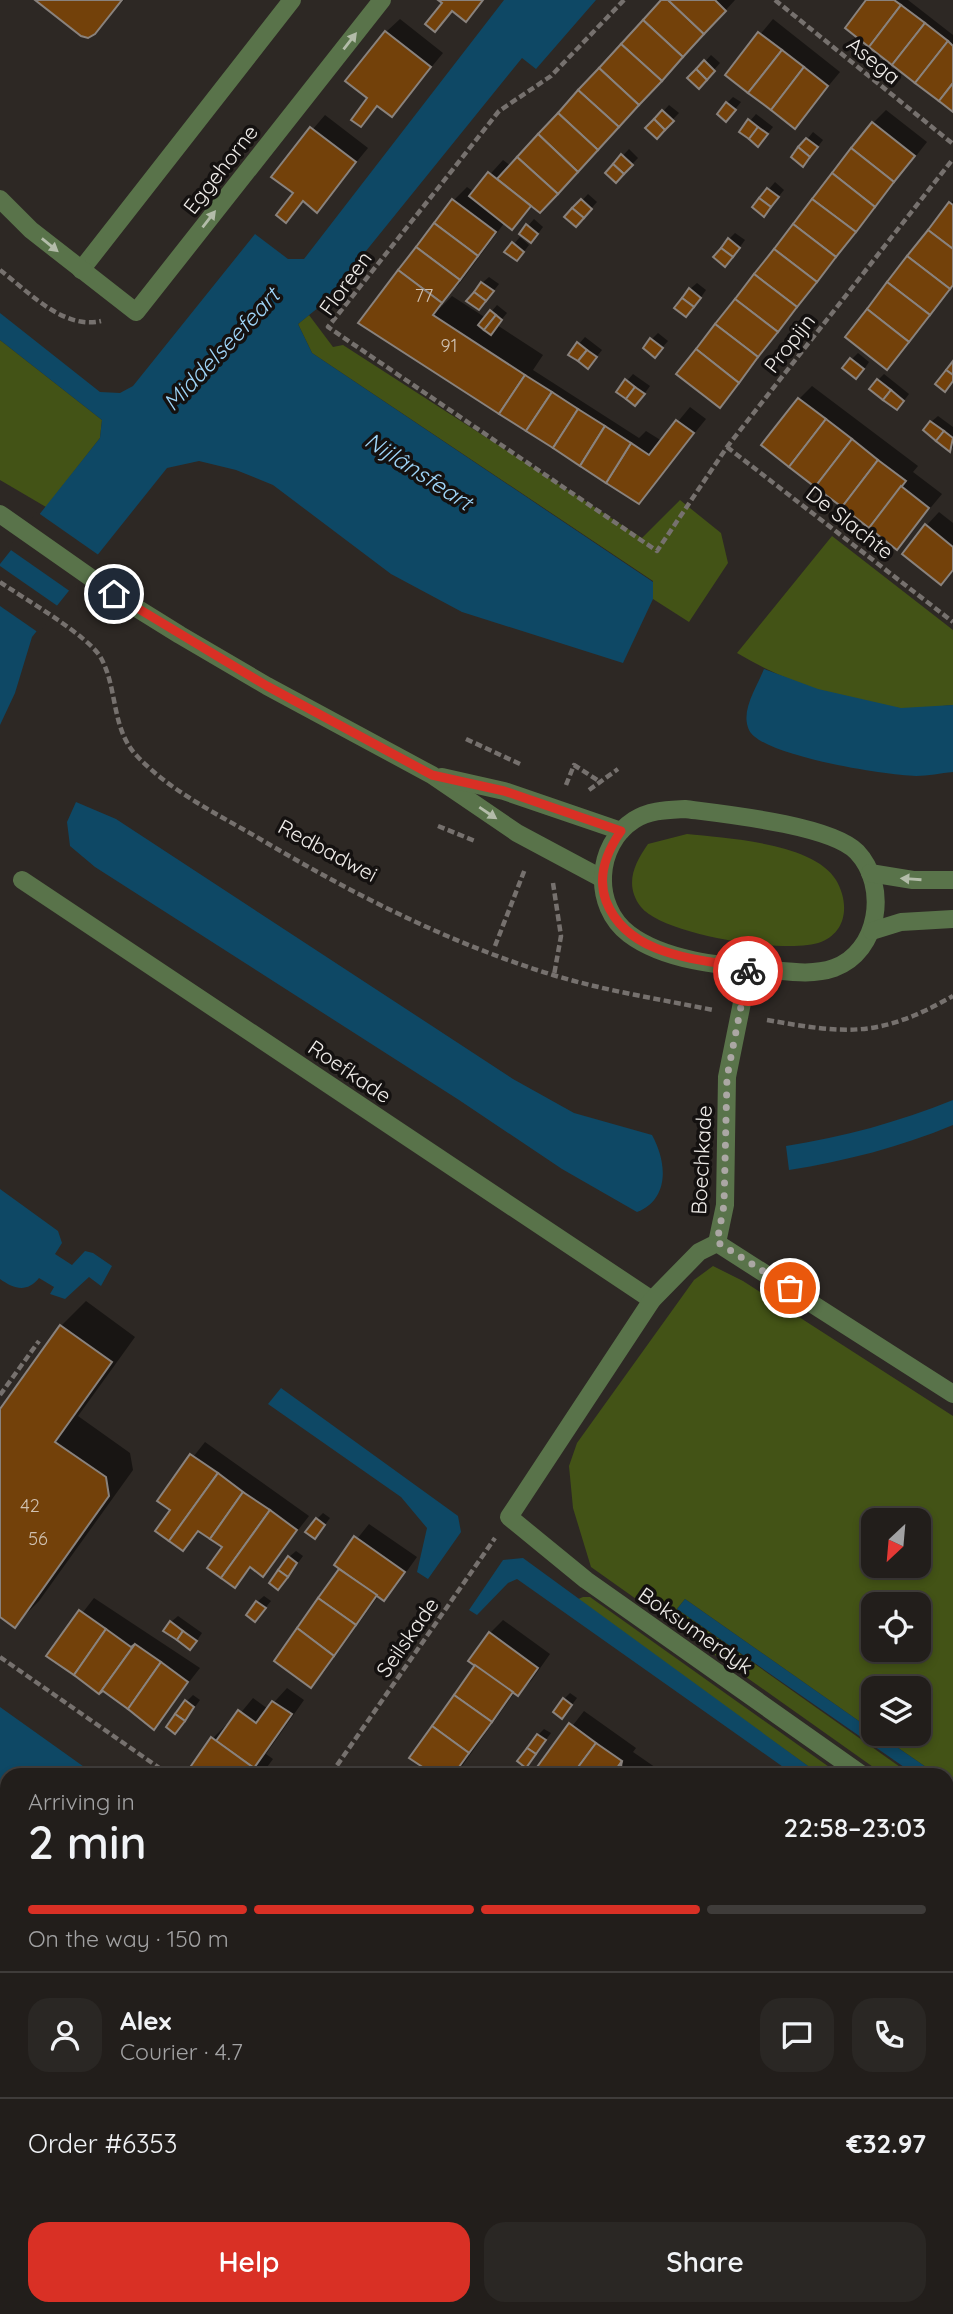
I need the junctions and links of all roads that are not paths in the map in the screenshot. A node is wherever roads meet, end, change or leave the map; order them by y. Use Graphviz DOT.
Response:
graph roads {
  1 [pos="292,0"];
  2 [pos="382,0"];
  3 [pos="0,199"];
  4 [pos="81,270"];
  5 [pos="0,514"];
  6 [pos="432,775"];
  7 [pos="621,831"];
  8 [pos="870,873"];
  9 [pos="22,880"];
  10 [pos="603,880"];
  11 [pos="953,880"];
  12 [pos="953,919"];
  13 [pos="872,931"];
  14 [pos="749,968"];
  15 [pos="717,1242"];
  16 [pos="652,1300"];
  17 [pos="953,1394"];
  18 [pos="852,1768"];
  1 -- 4 [label="street"];
  4 -- 2 [label="street, Eggehorne, one-way"];
  3 -- 4 [label="street, one-way"];
  5 -- 6 [label="street"];
  6 -- 7 [label="street"];
  6 -- 10 [label="street, one-way"];
  7 -- 8 [label="street"];
  7 -- 10 [label="street"];
  11 -- 8 [label="street, one-way"];
  8 -- 13 [label="street"];
  9 -- 16 [label="street, Roefkade"];
  10 -- 14 [label="street"];
  12 -- 13 [label="street"];
  13 -- 14 [label="street"];
  14 -- 15 [label="street, Boechkade"];
  15 -- 16 [label="street"];
  15 -- 17 [label="street, Boechkade"];
  16 -- 18 [label="street, Boksumerdyk"];
}
